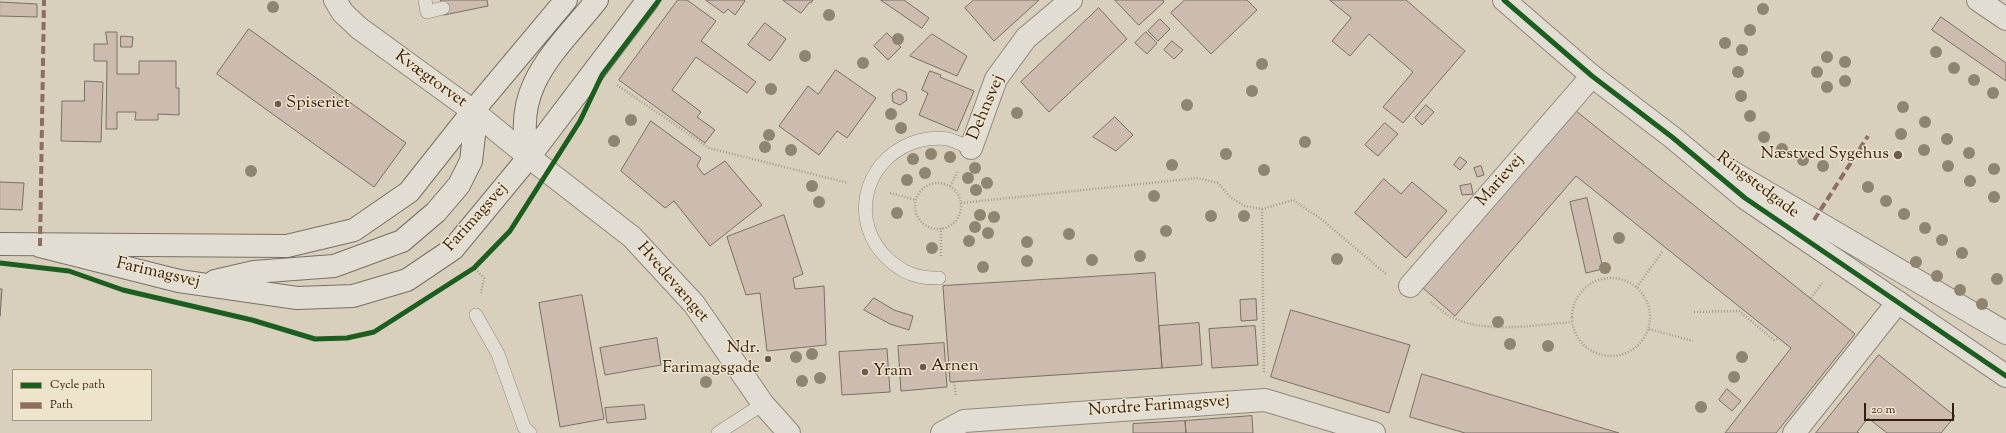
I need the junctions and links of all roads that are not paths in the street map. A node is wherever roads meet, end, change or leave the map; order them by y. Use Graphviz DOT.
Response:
graph roads {
  1 [pos="335,0"];
  2 [pos="424,0"];
  3 [pos="566,0"];
  4 [pos="597,0"];
  5 [pos="648,0"];
  6 [pos="1071,0"];
  7 [pos="1504,0"];
  8 [pos="1978,0"];
  9 [pos="443,8"];
  10 [pos="2006,19"];
  11 [pos="1592,76"];
  12 [pos="473,111"];
  13 [pos="1672,137"];
  14 [pos="971,148"];
  15 [pos="529,158"];
  16 [pos="0,244"];
  17 [pos="40,246"];
  18 [pos="939,278"];
  19 [pos="200,284"];
  20 [pos="1410,286"];
  21 [pos="1898,302"];
  22 [pos="476,315"];
  23 [pos="2006,333"];
  24 [pos="2006,376"];
  25 [pos="763,404"];
  26 [pos="530,433"];
  27 [pos="718,433"];
  28 [pos="789,433"];
  29 [pos="942,433"];
  30 [pos="1374,433"];
  31 [pos="1794,433"];
  1 -- 12 [label="street, Kvægtorvet"];
  2 -- 9 [label="lane"];
  3 -- 12 [label="street, Farimagsvej"];
  4 -- 15 [label="street"];
  5 -- 15 [label="street, Farimagsvej"];
  6 -- 14 [label="street, Dehnsvej"];
  7 -- 11 [label="street, Ringstedgade"];
  8 -- 10 [label="street"];
  11 -- 13 [label="street, Ringstedgade"];
  11 -- 20 [label="street, Marievej"];
  12 -- 15 [label="street, Kvægtorvet"];
  12 -- 17 [label="street, Farimagsvej"];
  12 -- 19 [label="street"];
  13 -- 21 [label="street, Ringstedgade"];
  13 -- 23 [label="street"];
  14 -- 18 [label="lane"];
  15 -- 19 [label="street, Farimagsvej"];
  15 -- 25 [label="street, Hvedevænget"];
  16 -- 17 [label="street, Farimagsvej"];
  17 -- 19 [label="street, Farimagsvej"];
  21 -- 24 [label="street, Ringstedgade"];
  21 -- 31 [label="street"];
  22 -- 26 [label="lane"];
  25 -- 27 [label="lane"];
  25 -- 28 [label="street, Hvedevænget"];
  29 -- 30 [label="street, Nordre Farimagsvej"];
}
